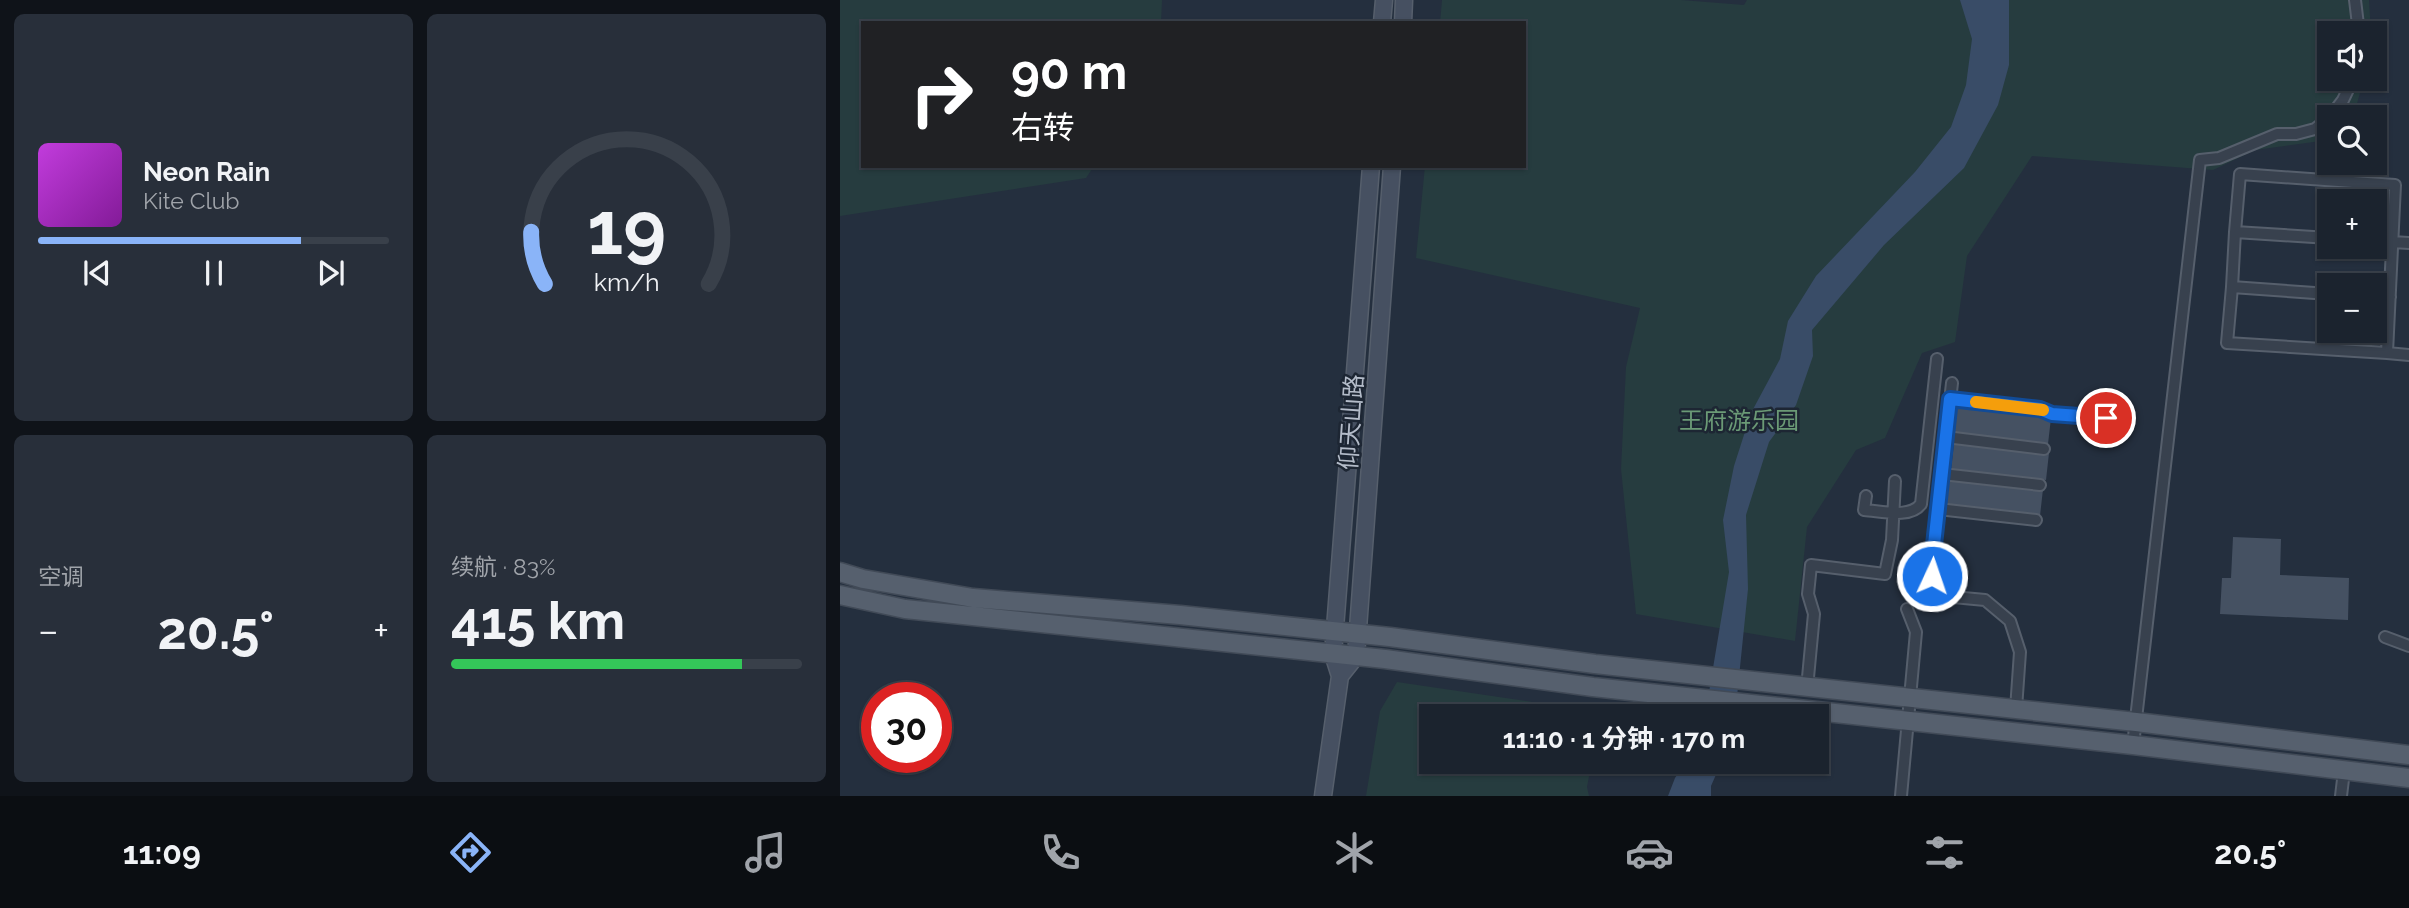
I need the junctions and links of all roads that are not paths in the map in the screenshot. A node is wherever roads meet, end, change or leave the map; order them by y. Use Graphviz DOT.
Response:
graph roads {
  1 [pos="1384,0"];
  2 [pos="1405,0"];
  3 [pos="2355,0"];
  4 [pos="1382,21"];
  5 [pos="1403,21"];
  6 [pos="2358,21"];
  7 [pos="2317,128"];
  8 [pos="1371,168"];
  9 [pos="1392,168"];
  10 [pos="2235,232"];
  11 [pos="2317,237"];
  12 [pos="2387,241"];
  13 [pos="2393,242"];
  14 [pos="2409,243"];
  15 [pos="2232,288"];
  16 [pos="2317,292"];
  17 [pos="2387,297"];
  18 [pos="2390,297"];
  19 [pos="2387,353"];
  20 [pos="2409,355"];
  21 [pos="1937,359"];
  22 [pos="1952,383"];
  23 [pos="1950,399"];
  24 [pos="2125,419"];
  25 [pos="1946,437"];
  26 [pos="2044,449"];
  27 [pos="1942,474"];
  28 [pos="1895,481"];
  29 [pos="2040,485"];
  30 [pos="1866,496"];
  31 [pos="1938,509"];
  32 [pos="1894,512"];
  33 [pos="2036,520"];
  34 [pos="840,572"];
  35 [pos="840,595"];
  36 [pos="1907,609"];
  37 [pos="1335,632"];
  38 [pos="1358,634"];
  39 [pos="2385,637"];
  40 [pos="2409,646"];
  41 [pos="1333,654"];
  42 [pos="1356,656"];
  43 [pos="1340,676"];
  44 [pos="1801,687"];
  45 [pos="1910,698"];
  46 [pos="2016,709"];
  47 [pos="1909,721"];
  48 [pos="2136,722"];
  49 [pos="2133,745"];
  50 [pos="2409,755"];
  51 [pos="2344,771"];
  52 [pos="2409,778"];
  53 [pos="1323,796"];
  54 [pos="1901,796"];
  55 [pos="2341,796"];
  1 -- 4 [label="main road"];
  2 -- 5 [label="main road"];
  3 -- 6 [label="street"];
  7 -- 48 [label="street"];
  8 -- 37 [label="main road, 仰天山路"];
  9 -- 38 [label="main road, 仰天山路"];
  10 -- 11 [label="street"];
  10 -- 13 [label="street"];
  10 -- 15 [label="street"];
  12 -- 13 [label="street"];
  13 -- 14 [label="street"];
  13 -- 18 [label="street"];
  15 -- 16 [label="street"];
  15 -- 19 [label="street"];
  17 -- 18 [label="street"];
  18 -- 19 [label="street"];
  19 -- 20 [label="street"];
  21 -- 32 [label="street"];
  22 -- 23 [label="street"];
  23 -- 24 [label="street"];
  23 -- 25 [label="street"];
  25 -- 26 [label="street"];
  25 -- 27 [label="street"];
  27 -- 29 [label="street"];
  27 -- 31 [label="street"];
  28 -- 32 [label="street"];
  30 -- 32 [label="street"];
  31 -- 33 [label="street"];
  31 -- 46 [label="street"];
  32 -- 44 [label="street"];
  34 -- 37 [label="main road"];
  35 -- 41 [label="main road"];
  36 -- 45 [label="street"];
  37 -- 38 [label="main road"];
  37 -- 41 [label="main road, 仰天山路"];
  38 -- 42 [label="main road, 仰天山路"];
  38 -- 44 [label="main road"];
  39 -- 40 [label="street"];
  41 -- 42 [label="main road"];
  41 -- 43 [label="main road, 仰天山路"];
  42 -- 43 [label="main road"];
  42 -- 47 [label="main road"];
  43 -- 53 [label="main road, 仰天山路"];
  44 -- 45 [label="main road"];
  45 -- 46 [label="main road"];
  45 -- 47 [label="street"];
  46 -- 48 [label="main road"];
  47 -- 49 [label="main road"];
  47 -- 54 [label="street"];
  48 -- 49 [label="street"];
  48 -- 50 [label="main road"];
  49 -- 51 [label="main road"];
  51 -- 52 [label="main road"];
  51 -- 55 [label="street"];
}
